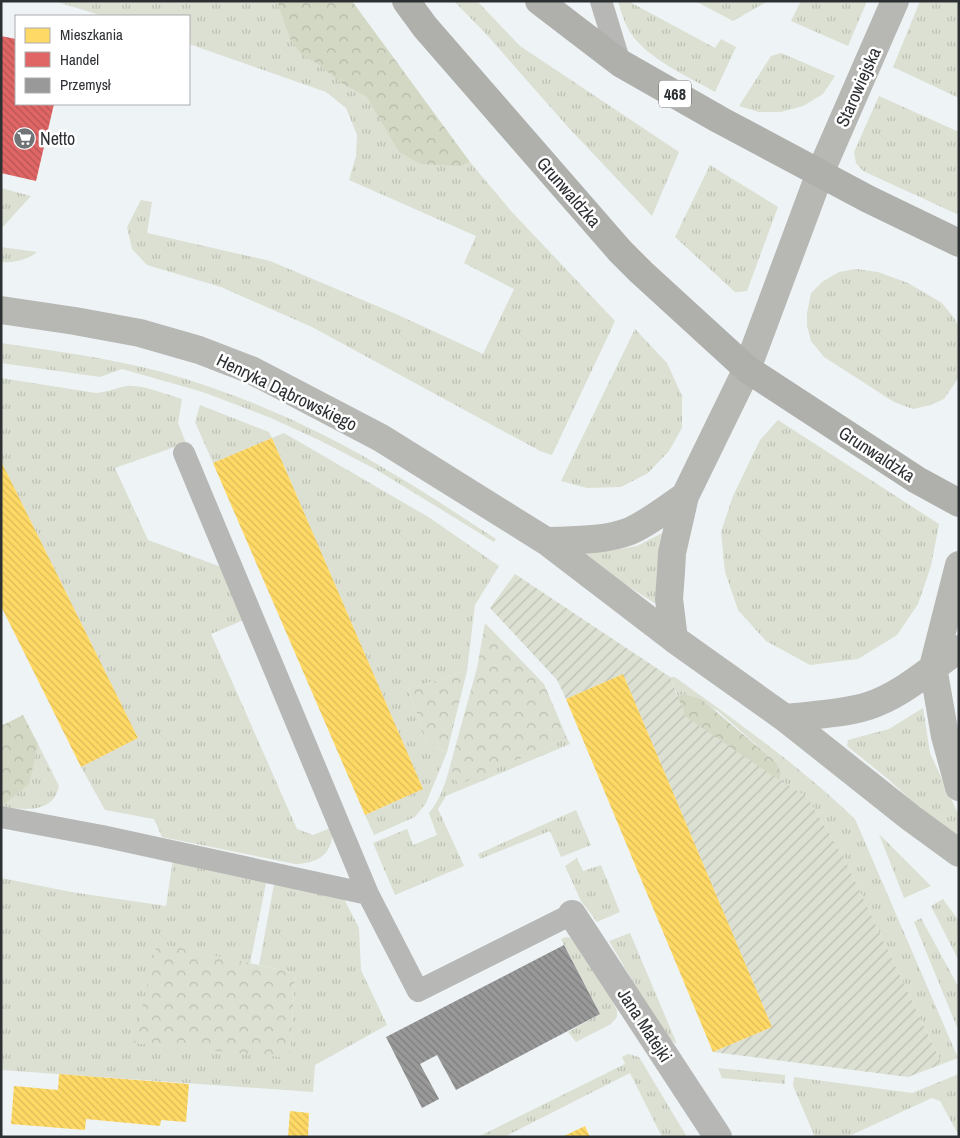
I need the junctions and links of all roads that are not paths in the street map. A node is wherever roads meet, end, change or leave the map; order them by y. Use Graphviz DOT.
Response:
graph roads {
  1 [pos="406,1"];
  2 [pos="539,1"];
  3 [pos="601,1"];
  4 [pos="895,1"];
  5 [pos="620,63"];
  6 [pos="820,173"];
  7 [pos="959,243"];
  8 [pos="1,310"];
  9 [pos="747,369"];
  10 [pos="184,453"];
  11 [pos="685,496"];
  12 [pos="959,502"];
  13 [pos="546,541"];
  14 [pos="959,565"];
  15 [pos="674,639"];
  16 [pos="959,649"];
  17 [pos="933,667"];
  18 [pos="785,718"];
  19 [pos="959,788"];
  20 [pos="1,817"];
  21 [pos="959,853"];
  22 [pos="368,894"];
  23 [pos="572,914"];
  24 [pos="718,1137"];
  1 -- 9 [label="main road, Grunwaldzka"];
  2 -- 5 [label="main road, 468"];
  3 -- 5 [label="lane"];
  4 -- 6 [label="main road, Starowiejska"];
  5 -- 6 [label="main road, 468"];
  6 -- 7 [label="main road, 468"];
  6 -- 9 [label="main road"];
  8 -- 13 [label="main road, Henryka Dąbrowskiego"];
  9 -- 11 [label="main road"];
  9 -- 12 [label="main road, Grunwaldzka"];
  10 -- 22 [label="lane"];
  11 -- 13 [label="main road"];
  11 -- 15 [label="main road"];
  13 -- 15 [label="main road, Henryka Dąbrowskiego"];
  14 -- 17 [label="main road"];
  15 -- 18 [label="main road, Henryka Dąbrowskiego"];
  16 -- 17 [label="main road"];
  17 -- 18 [label="main road"];
  17 -- 19 [label="main road"];
  18 -- 21 [label="main road, Henryka Dąbrowskiego"];
  20 -- 22 [label="lane"];
  22 -- 23 [label="lane"];
  23 -- 24 [label="street, Jana Matejki"];
}
